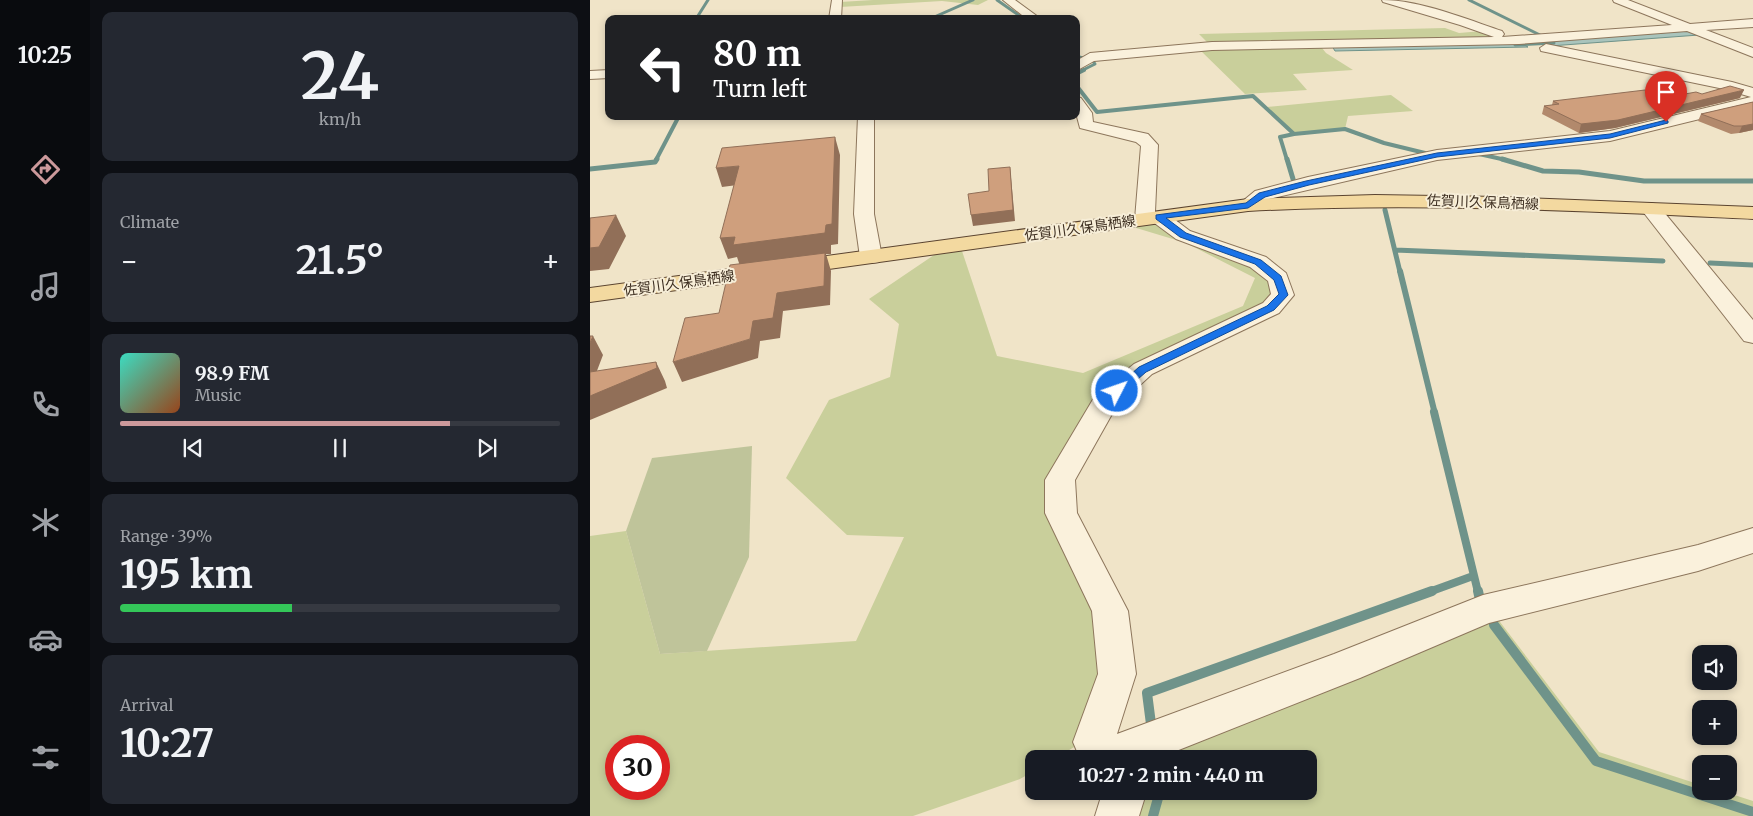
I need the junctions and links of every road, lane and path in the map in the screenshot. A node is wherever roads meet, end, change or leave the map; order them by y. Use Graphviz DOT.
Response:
graph roads {
  1 [pos="837,0"];
  2 [pos="1008,0"];
  3 [pos="1387,0"];
  4 [pos="1618,0"];
  5 [pos="835,15"];
  6 [pos="1029,15"];
  7 [pos="1753,24"];
  8 [pos="1697,31"];
  9 [pos="1529,43"];
  10 [pos="1753,53"];
  11 [pos="1084,62"];
  12 [pos="605,74"];
  13 [pos="590,75"];
  14 [pos="1753,93"];
  15 [pos="1753,101"];
  16 [pos="1080,107"];
  17 [pos="866,120"];
  18 [pos="1248,205"];
  19 [pos="1652,209"];
  20 [pos="1753,213"];
  21 [pos="1152,218"];
  22 [pos="871,257"];
  23 [pos="590,295"];
  24 [pos="1753,336"];
  25 [pos="1753,540"];
  26 [pos="1101,750"];
  27 [pos="1158,750"];
  28 [pos="1122,800"];
  29 [pos="1117,816"];
  1 -- 5 [label="street"];
  2 -- 6 [label="street"];
  3 -- 9 [label="street"];
  4 -- 8 [label="street"];
  7 -- 8 [label="street"];
  8 -- 9 [label="street"];
  8 -- 10 [label="street"];
  9 -- 11 [label="street"];
  9 -- 14 [label="street"];
  12 -- 13 [label="street"];
  15 -- 18 [label="street"];
  16 -- 21 [label="street"];
  17 -- 22 [label="street"];
  18 -- 19 [label="main road, 佐賀川久保鳥栖線"];
  18 -- 21 [label="main road, 佐賀川久保鳥栖線"];
  19 -- 20 [label="main road, 佐賀川久保鳥栖線"];
  19 -- 24 [label="street"];
  21 -- 22 [label="main road, 佐賀川久保鳥栖線"];
  21 -- 26 [label="street"];
  22 -- 23 [label="main road, 佐賀川久保鳥栖線"];
  25 -- 27 [label="street"];
  28 -- 29 [label="street"];
}
